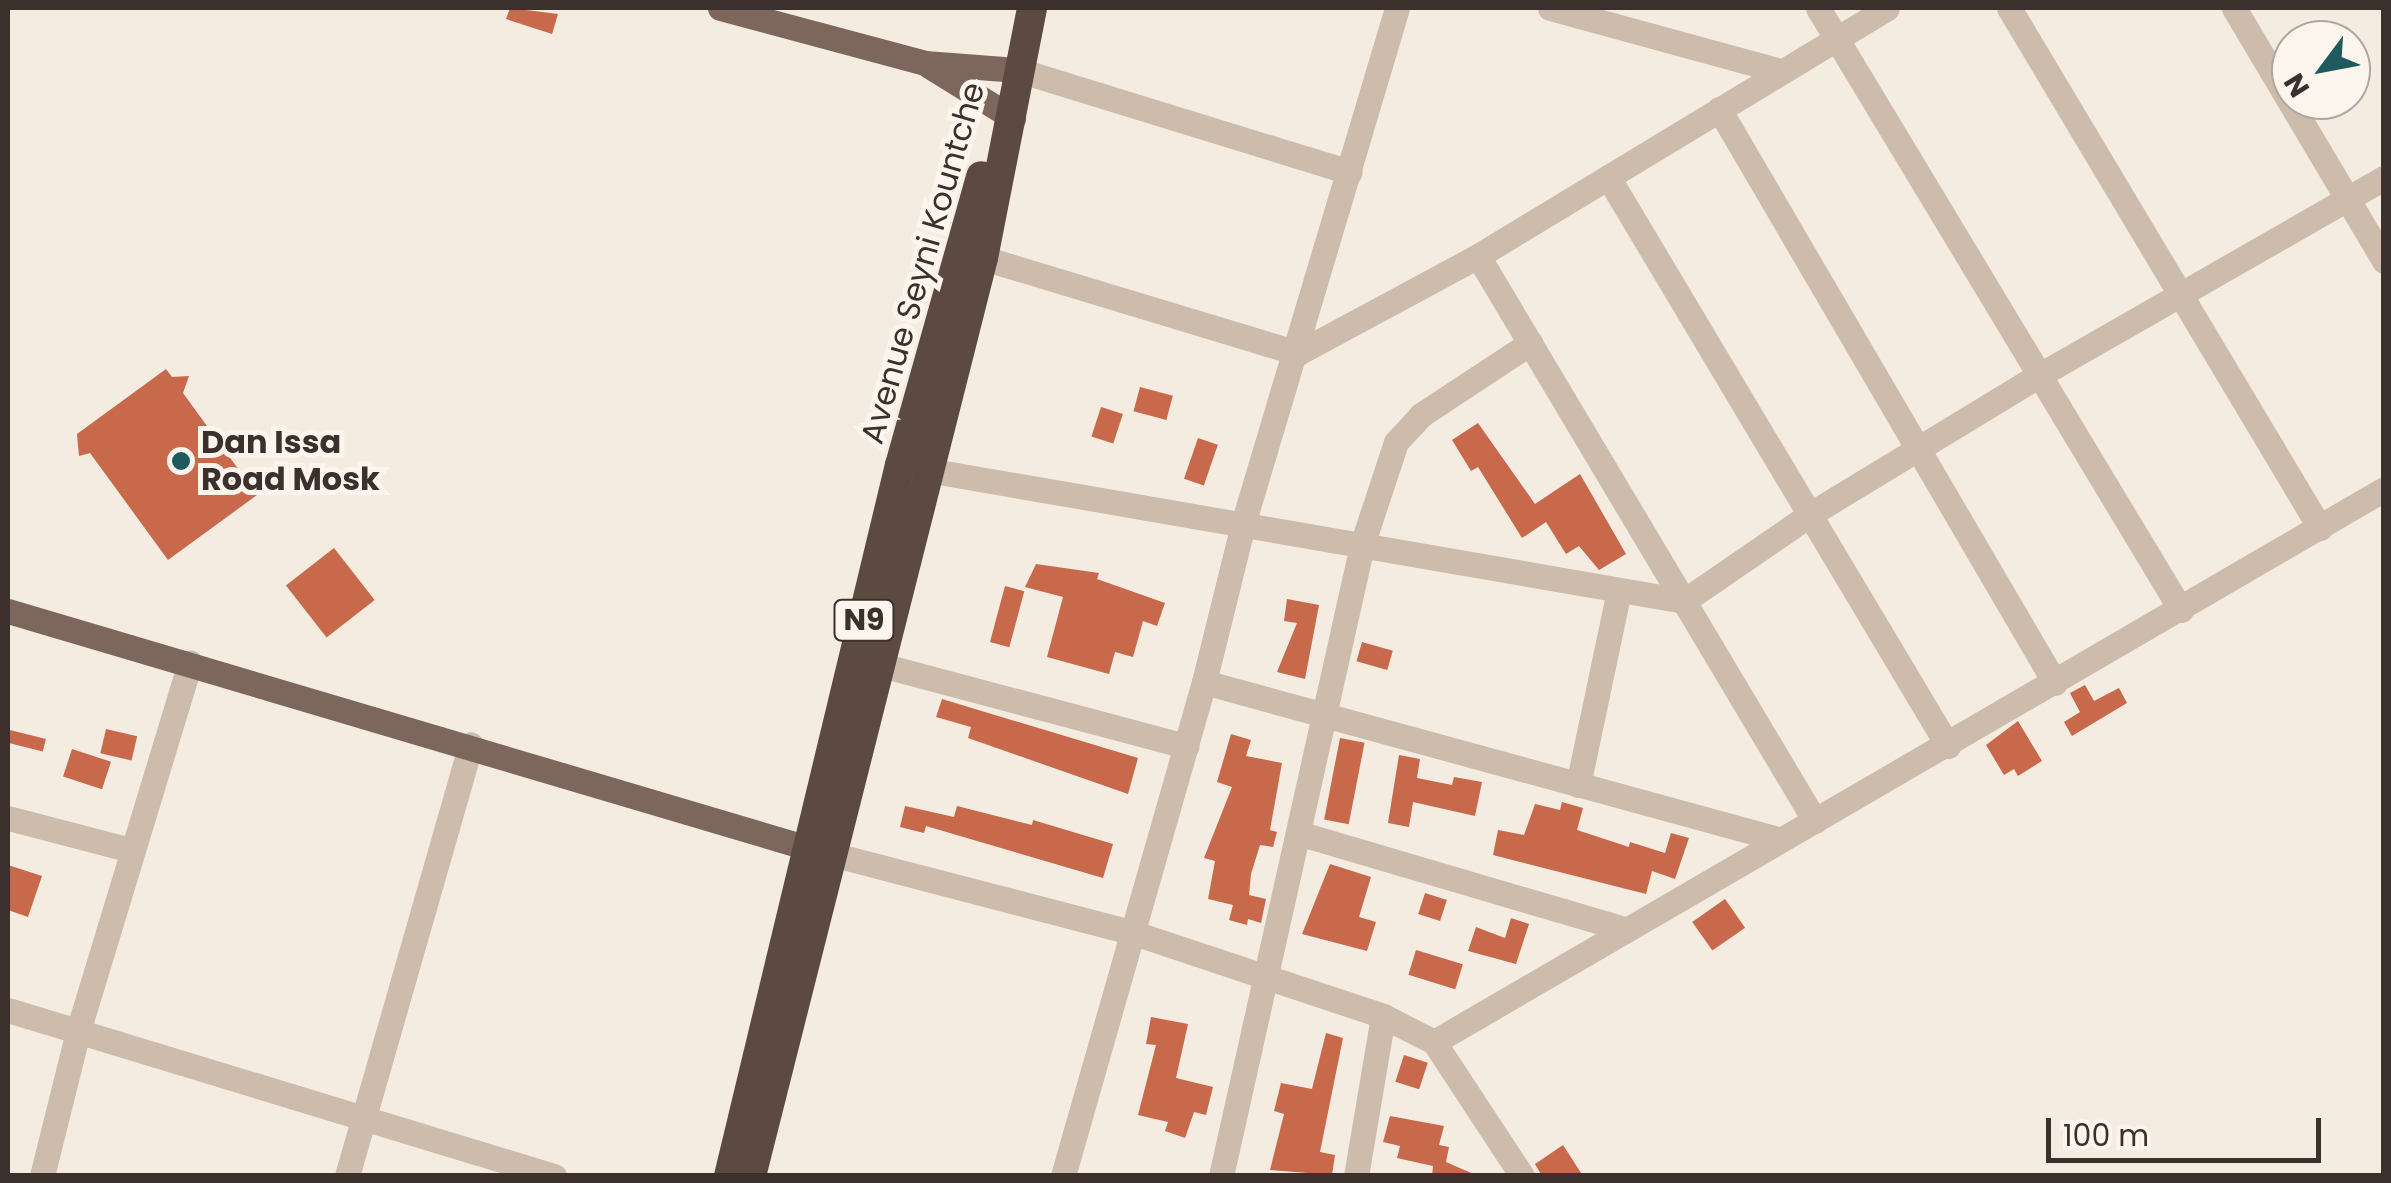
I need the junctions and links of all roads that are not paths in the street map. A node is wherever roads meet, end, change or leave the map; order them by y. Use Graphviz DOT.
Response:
graph roads {
  1 [pos="720,8"];
  2 [pos="1032,8"];
  3 [pos="1397,8"];
  4 [pos="1550,8"];
  5 [pos="1818,8"];
  6 [pos="1887,8"];
  7 [pos="2009,8"];
  8 [pos="2234,8"];
  9 [pos="1836,38"];
  10 [pos="925,63"];
  11 [pos="1018,70"];
  12 [pos="1776,70"];
  13 [pos="1719,109"];
  14 [pos="1006,114"];
  15 [pos="1350,172"];
  16 [pos="1608,177"];
  17 [pos="2384,178"];
  18 [pos="2348,199"];
  19 [pos="1478,256"];
  20 [pos="982,258"];
  21 [pos="2384,261"];
  22 [pos="2180,293"];
  23 [pos="1530,343"];
  24 [pos="1298,353"];
  25 [pos="2038,376"];
  26 [pos="1918,449"];
  27 [pos="915,468"];
  28 [pos="2384,489"];
  29 [pos="1809,515"];
  30 [pos="1243,524"];
  31 [pos="2320,528"];
  32 [pos="1362,545"];
  33 [pos="1618,590"];
  34 [pos="1684,601"];
  35 [pos="8,610"];
  36 [pos="2181,610"];
  37 [pos="190,663"];
  38 [pos="881,665"];
  39 [pos="1204,682"];
  40 [pos="2056,683"];
  41 [pos="1324,715"];
  42 [pos="471,744"];
  43 [pos="1186,746"];
  44 [pos="1948,746"];
  45 [pos="1578,784"];
  46 [pos="8,818"];
  47 [pos="1814,821"];
  48 [pos="1298,833"];
  49 [pos="1778,839"];
  50 [pos="131,850"];
  51 [pos="823,853"];
  52 [pos="1627,930"];
  53 [pos="1131,932"];
  54 [pos="1266,977"];
  55 [pos="8,1010"];
  56 [pos="1383,1016"];
  57 [pos="79,1028"];
  58 [pos="1434,1042"];
  59 [pos="363,1121"];
  60 [pos="1065,1175"];
  61 [pos="42,1176"];
  62 [pos="347,1176"];
  63 [pos="554,1176"];
  64 [pos="729,1176"];
  65 [pos="752,1176"];
  66 [pos="1221,1176"];
  67 [pos="1356,1176"];
  68 [pos="1522,1176"];
  1 -- 10 [label="main road"];
  2 -- 11 [label="highway"];
  3 -- 15 [label="street"];
  4 -- 12 [label="street"];
  5 -- 9 [label="street"];
  6 -- 9 [label="street"];
  7 -- 22 [label="street"];
  8 -- 18 [label="street"];
  9 -- 12 [label="street"];
  9 -- 25 [label="street"];
  10 -- 11 [label="main road"];
  10 -- 14 [label="main road"];
  11 -- 14 [label="highway, Avenue Seyni Kountche / N9"];
  11 -- 15 [label="street"];
  12 -- 13 [label="street"];
  13 -- 16 [label="street"];
  13 -- 26 [label="street"];
  14 -- 20 [label="highway, Avenue Seyni Kountche / N9"];
  14 -- 27 [label="highway, Avenue Seyni Kountche / N9"];
  15 -- 24 [label="street"];
  16 -- 19 [label="street"];
  16 -- 29 [label="street"];
  17 -- 18 [label="street"];
  18 -- 21 [label="street"];
  18 -- 22 [label="street"];
  19 -- 23 [label="street"];
  19 -- 24 [label="street"];
  20 -- 24 [label="street"];
  20 -- 27 [label="highway, Avenue Seyni Kountche / N9"];
  22 -- 25 [label="street"];
  22 -- 31 [label="street"];
  23 -- 32 [label="street"];
  23 -- 34 [label="street"];
  24 -- 30 [label="street"];
  25 -- 26 [label="street"];
  25 -- 36 [label="street"];
  26 -- 29 [label="street"];
  26 -- 40 [label="street"];
  27 -- 30 [label="street"];
  27 -- 38 [label="highway, Avenue Seyni Kountche / N9"];
  27 -- 51 [label="highway, Avenue Seyni Kountche / N9"];
  28 -- 31 [label="street"];
  29 -- 34 [label="street"];
  29 -- 44 [label="street"];
  30 -- 32 [label="street"];
  30 -- 39 [label="street"];
  31 -- 36 [label="street"];
  32 -- 33 [label="street"];
  32 -- 41 [label="street"];
  33 -- 34 [label="street"];
  33 -- 45 [label="street"];
  34 -- 47 [label="street"];
  35 -- 37 [label="main road"];
  36 -- 40 [label="street"];
  37 -- 42 [label="main road"];
  37 -- 50 [label="street"];
  38 -- 43 [label="street"];
  38 -- 51 [label="highway, Avenue Seyni Kountche / N9"];
  39 -- 41 [label="street"];
  39 -- 43 [label="street"];
  40 -- 44 [label="street"];
  41 -- 45 [label="street"];
  41 -- 48 [label="street"];
  42 -- 51 [label="main road"];
  42 -- 59 [label="street"];
  43 -- 53 [label="street"];
  44 -- 47 [label="street"];
  45 -- 49 [label="street"];
  46 -- 50 [label="street"];
  47 -- 49 [label="street"];
  48 -- 52 [label="street"];
  48 -- 54 [label="street"];
  49 -- 52 [label="street"];
  50 -- 57 [label="street"];
  51 -- 53 [label="street"];
  51 -- 64 [label="highway, Avenue Seyni Kountche / N9"];
  51 -- 65 [label="highway, Avenue Seyni Kountche / N9"];
  52 -- 58 [label="street"];
  53 -- 54 [label="street"];
  53 -- 60 [label="street"];
  54 -- 56 [label="street"];
  54 -- 66 [label="street"];
  55 -- 57 [label="street"];
  56 -- 58 [label="street"];
  56 -- 67 [label="street"];
  57 -- 59 [label="street"];
  57 -- 61 [label="street"];
  58 -- 68 [label="street"];
  59 -- 62 [label="street"];
  59 -- 63 [label="street"];
}
